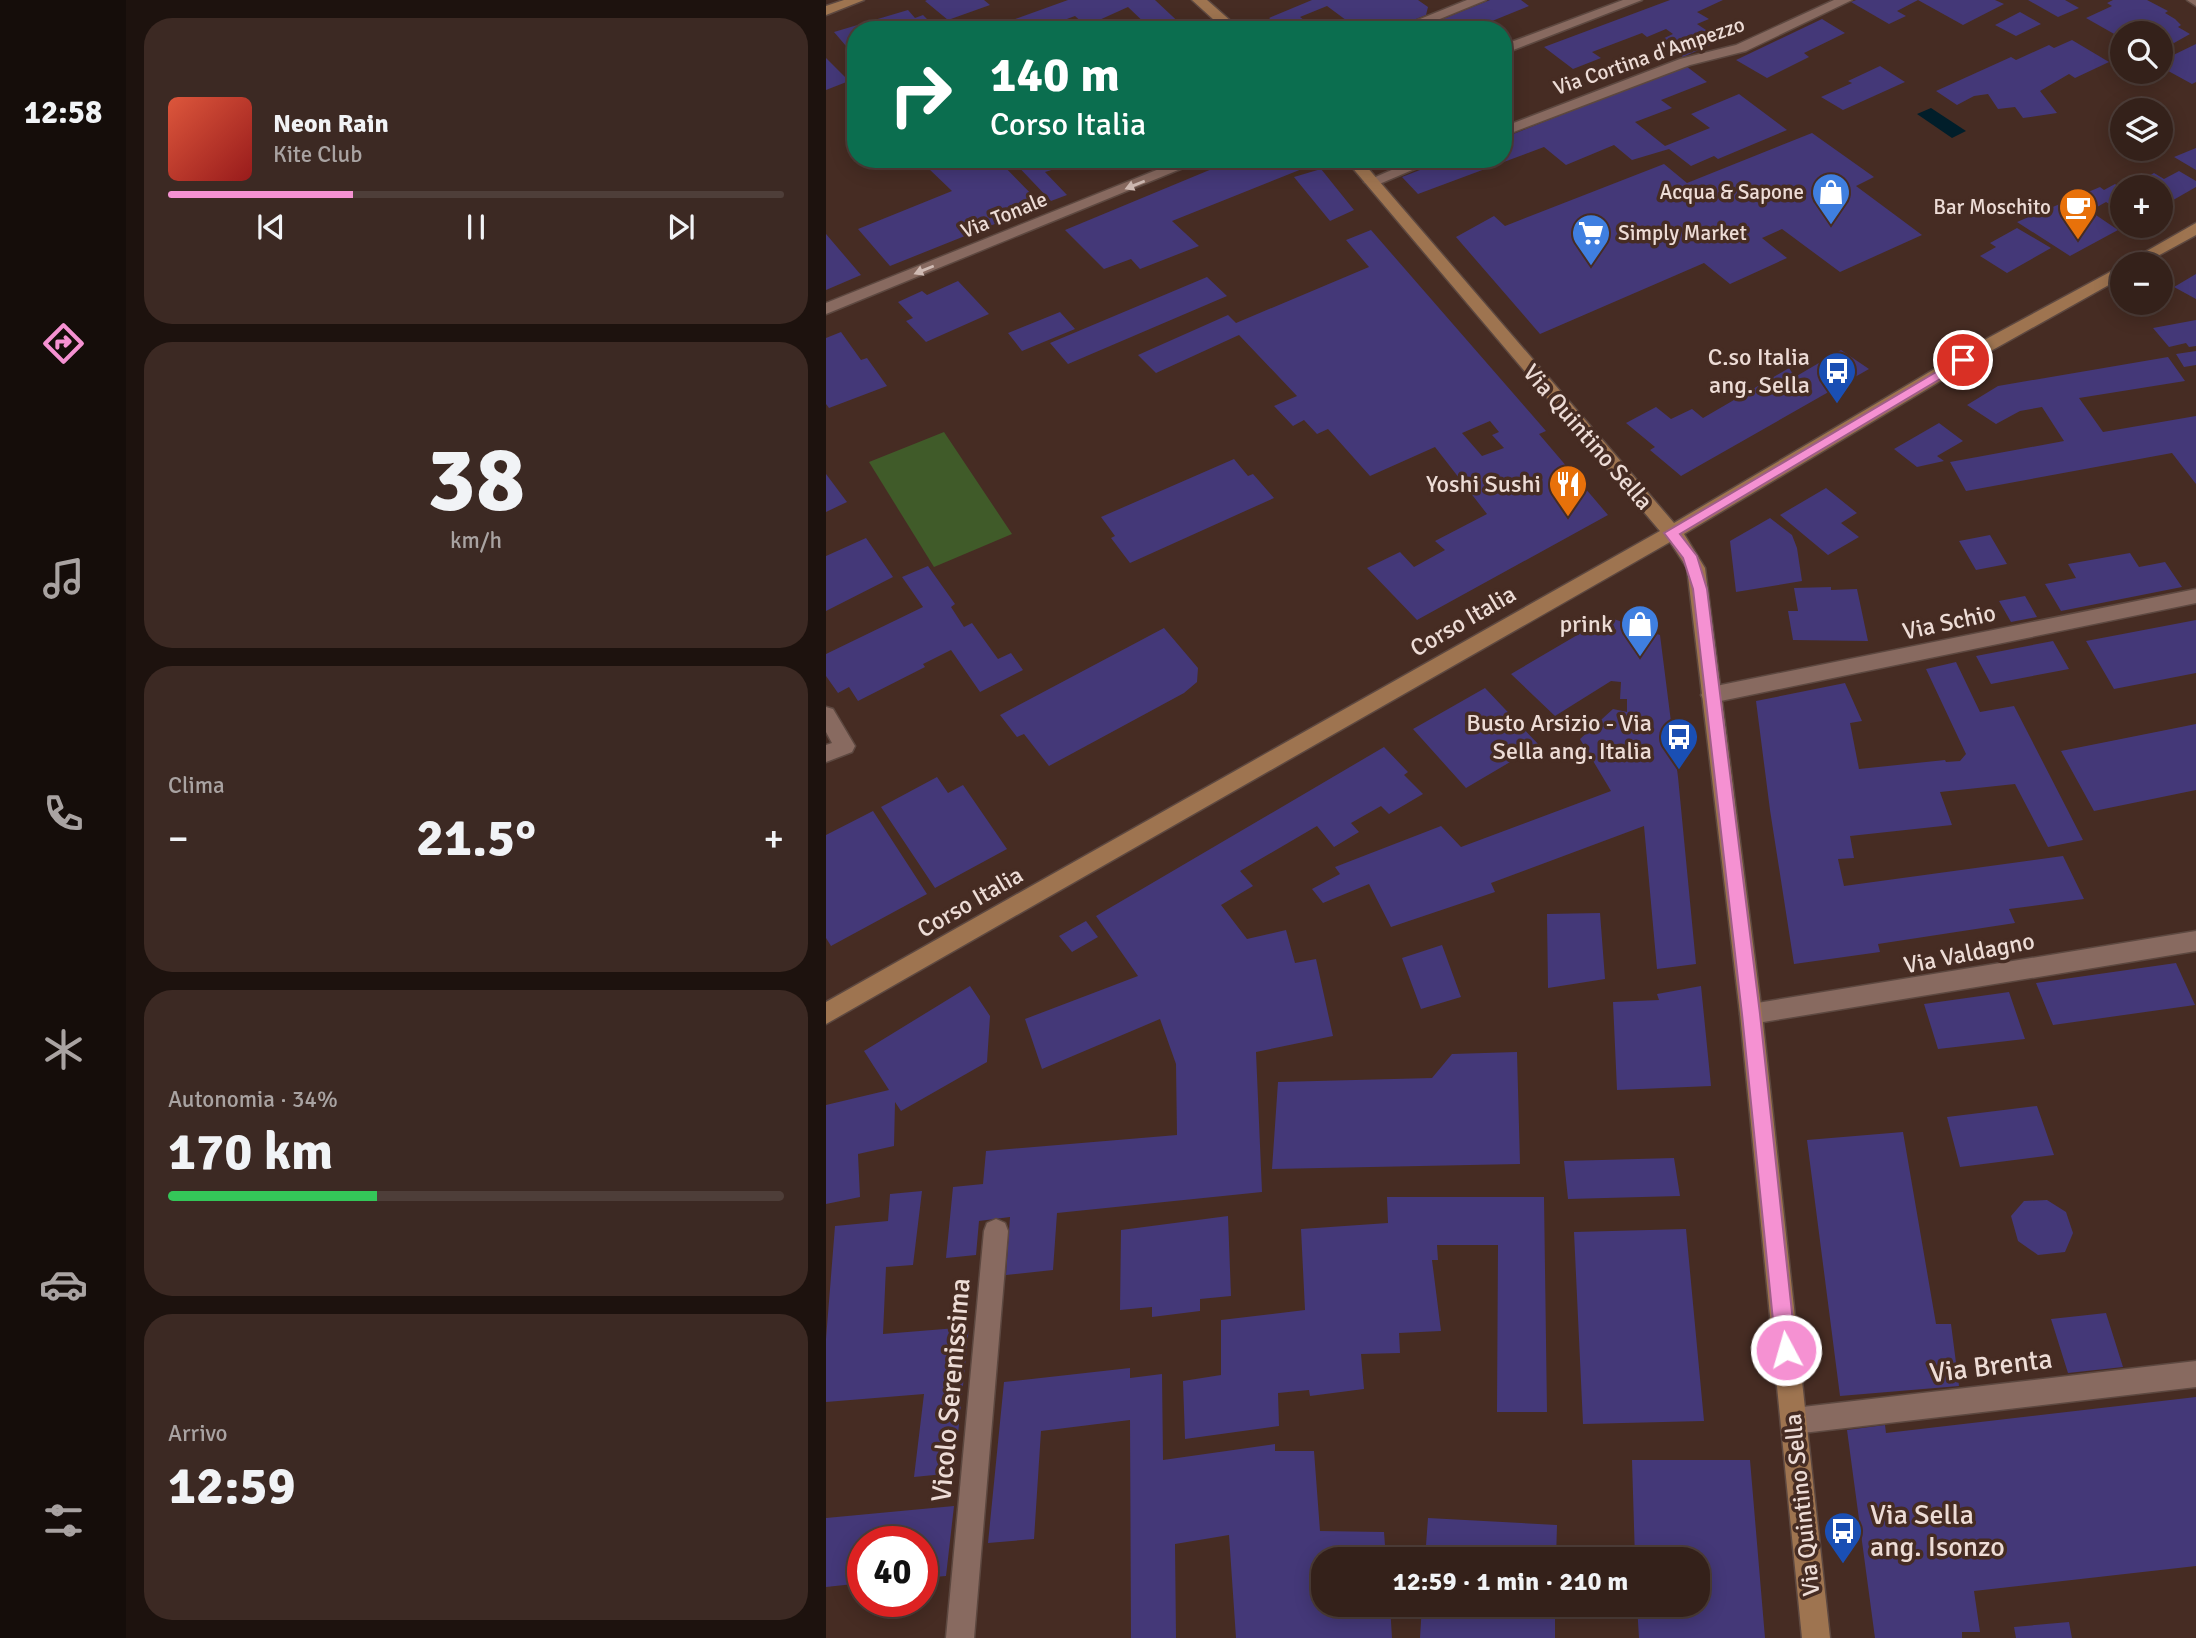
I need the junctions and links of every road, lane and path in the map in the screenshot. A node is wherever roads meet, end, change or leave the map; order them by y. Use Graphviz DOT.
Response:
graph roads {
  1 [pos="857,0"];
  2 [pos="1199,0"];
  3 [pos="1479,0"];
  4 [pos="1635,0"];
  5 [pos="1845,0"];
  6 [pos="826,11"];
  7 [pos="1224,21"];
  8 [pos="1424,21"];
  9 [pos="1512,47"];
  10 [pos="1512,129"];
  11 [pos="1176,168"];
  12 [pos="1360,168"];
  13 [pos="1408,168"];
  14 [pos="1372,182"];
  15 [pos="2196,229"];
  16 [pos="2154,252"];
  17 [pos="2110,277"];
  18 [pos="826,309"];
  19 [pos="1671,533"];
  20 [pos="2196,596"];
  21 [pos="1712,695"];
  22 [pos="826,715"];
  23 [pos="826,754"];
  24 [pos="2196,941"];
  25 [pos="826,1014"];
  26 [pos="1751,1014"];
  27 [pos="996,1231"];
  28 [pos="2196,1374"];
  29 [pos="1794,1421"];
  30 [pos="960,1638"];
  31 [pos="1816,1638"];
  1 -- 6 [label="street"];
  2 -- 7 [label="street"];
  3 -- 8 [label="street"];
  4 -- 9 [label="street"];
  5 -- 10 [label="street, Via Cortina d'Ampezzo"];
  11 -- 18 [label="street, Via Tonale, one-way"];
  12 -- 14 [label="street, Via Quintino Sella"];
  13 -- 14 [label="street"];
  14 -- 19 [label="street, Via Quintino Sella"];
  15 -- 16 [label="street"];
  17 -- 19 [label="street, Corso Italia"];
  19 -- 21 [label="street, Via Quintino Sella"];
  19 -- 25 [label="street, Corso Italia"];
  20 -- 21 [label="street, Via Schio"];
  21 -- 26 [label="street, Via Quintino Sella"];
  22 -- 23 [label="street"];
  24 -- 26 [label="street, Via Valdagno"];
  26 -- 29 [label="street, Via Quintino Sella"];
  27 -- 30 [label="street, Vicolo Serenissima"];
  28 -- 29 [label="street, Via Brenta"];
  29 -- 31 [label="street, Via Quintino Sella"];
}
